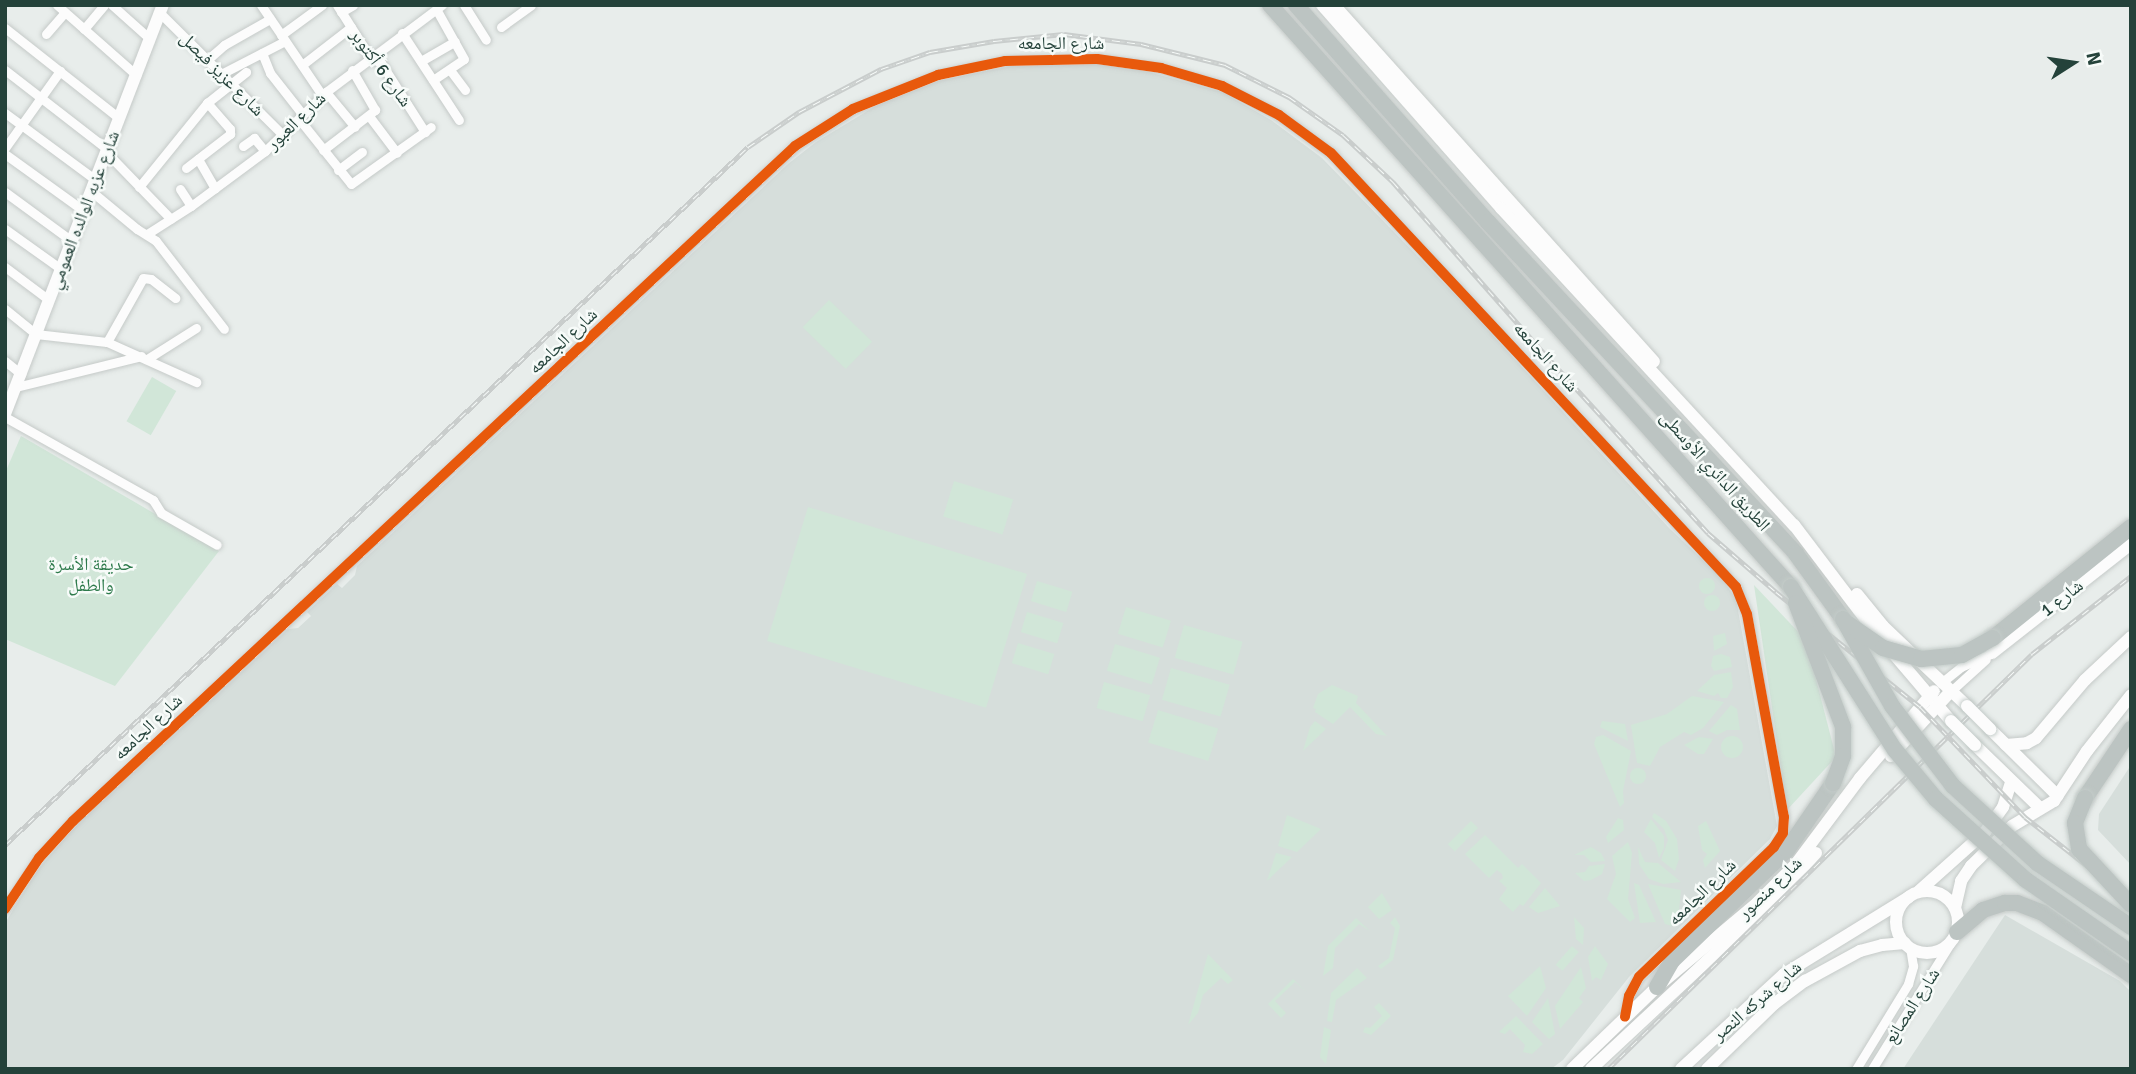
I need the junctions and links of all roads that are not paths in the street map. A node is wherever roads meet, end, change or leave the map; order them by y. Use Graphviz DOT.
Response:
graph roads {
  1 [pos="104,5"];
  2 [pos="112,5"];
  3 [pos="261,5"];
  4 [pos="322,5"];
  5 [pos="353,5"];
  6 [pos="464,5"];
  7 [pos="1270,5"];
  8 [pos="1296,5"];
  9 [pos="1322,5"];
  10 [pos="1334,5"];
  11 [pos="529,6"];
  12 [pos="439,7"];
  13 [pos="61,8"];
  14 [pos="161,9"];
  15 [pos="339,9"];
  16 [pos="270,19"];
  17 [pos="351,27"];
  18 [pos="501,27"];
  19 [pos="5,28"];
  20 [pos="84,30"];
  21 [pos="402,33"];
  22 [pos="46,34"];
  23 [pos="283,38"];
  24 [pos="150,39"];
  25 [pos="486,40"];
  26 [pos="455,41"];
  27 [pos="262,53"];
  28 [pos="370,57"];
  29 [pos="207,60"];
  30 [pos="421,61"];
  31 [pos="302,65"];
  32 [pos="5,70"];
  33 [pos="352,70"];
  34 [pos="450,70"];
  35 [pos="60,71"];
  36 [pos="246,72"];
  37 [pos="221,74"];
  38 [pos="136,75"];
  39 [pos="433,80"];
  40 [pos="230,82"];
  41 [pos="464,90"];
  42 [pos="324,93"];
  43 [pos="41,98"];
  44 [pos="207,103"];
  45 [pos="5,113"];
  46 [pos="369,116"];
  47 [pos="301,117"];
  48 [pos="119,118"];
  49 [pos="459,120"];
  50 [pos="21,125"];
  51 [pos="355,127"];
  52 [pos="283,135"];
  53 [pos="243,146"];
  54 [pos="5,148"];
  55 [pos="323,150"];
  56 [pos="107,151"];
  57 [pos="265,151"];
  58 [pos="362,152"];
  59 [pos="397,153"];
  60 [pos="5,154"];
  61 [pos="198,159"];
  62 [pos="186,168"];
  63 [pos="338,170"];
  64 [pos="93,186"];
  65 [pos="139,187"];
  66 [pos="215,188"];
  67 [pos="180,189"];
  68 [pos="5,192"];
  69 [pos="191,206"];
  70 [pos="84,211"];
  71 [pos="171,219"];
  72 [pos="5,229"];
  73 [pos="147,234"];
  74 [pos="72,241"];
  75 [pos="5,267"];
  76 [pos="61,269"];
  77 [pos="176,298"];
  78 [pos="49,300"];
  79 [pos="5,309"];
  80 [pos="196,328"];
  81 [pos="224,328"];
  82 [pos="36,334"];
  83 [pos="107,342"];
  84 [pos="144,358"];
  85 [pos="5,361"];
  86 [pos="21,374"];
  87 [pos="196,382"];
  88 [pos="16,387"];
  89 [pos="6,413"];
  90 [pos="2131,527"];
  91 [pos="2131,544"];
  92 [pos="217,545"];
  93 [pos="1791,587"];
  94 [pos="1843,619"];
  95 [pos="2131,637"];
  96 [pos="1993,645"];
  97 [pos="1946,687"];
  98 [pos="2131,695"];
  99 [pos="1934,701"];
  100 [pos="2131,729"];
  101 [pos="2006,745"];
  102 [pos="2011,782"];
  103 [pos="2059,796"];
  104 [pos="2040,808"];
  105 [pos="1914,894"];
  106 [pos="2131,905"];
  107 [pos="1955,908"];
  108 [pos="5,909"];
  109 [pos="2131,927"];
  110 [pos="1954,937"];
  111 [pos="1907,946"];
  112 [pos="2131,953"];
  113 [pos="2131,975"];
  114 [pos="1657,987"];
  115 [pos="1625,1017"];
  116 [pos="1572,1069"];
  117 [pos="1591,1069"];
  118 [pos="1682,1069"];
  119 [pos="1707,1069"];
  120 [pos="1856,1069"];
  121 [pos="1872,1069"];
  1 -- 20 [label="street"];
  2 -- 24 [label="street"];
  3 -- 16 [label="street"];
  4 -- 23 [label="street"];
  5 -- 15 [label="street"];
  6 -- 25 [label="street"];
  7 -- 93 [label="highway, الطريق الدائري الأوسطى"];
  8 -- 94 [label="highway, الطريق الدائري الأوسطى"];
  9 -- 99 [label="street"];
  10 -- 97 [label="street"];
  11 -- 18 [label="street"];
  12 -- 21 [label="street, شارع العبور"];
  12 -- 26 [label="street"];
  13 -- 20 [label="street"];
  13 -- 22 [label="street"];
  14 -- 24 [label="street, شارع عزبه الوالده العمومي"];
  14 -- 29 [label="street, شارع عزيز فيصل"];
  15 -- 17 [label="street, شارع 6 أكتوبر"];
  16 -- 23 [label="street"];
  16 -- 29 [label="street"];
  17 -- 28 [label="street, شارع 6 أكتوبر"];
  17 -- 31 [label="street"];
  19 -- 35 [label="street"];
  20 -- 38 [label="street"];
  21 -- 28 [label="street, شارع العبور"];
  21 -- 30 [label="street"];
  23 -- 27 [label="street"];
  23 -- 31 [label="street"];
  24 -- 38 [label="street, شارع عزبه الوالده العمومي"];
  26 -- 30 [label="street"];
  26 -- 34 [label="street"];
  27 -- 37 [label="street"];
  27 -- 47 [label="street"];
  28 -- 33 [label="street, شارع العبور"];
  28 -- 59 [label="street, شارع 6 أكتوبر"];
  29 -- 37 [label="street, شارع عزيز فيصل"];
  30 -- 39 [label="street"];
  31 -- 42 [label="street"];
  32 -- 43 [label="street"];
  33 -- 42 [label="street, شارع العبور"];
  33 -- 46 [label="street"];
  34 -- 39 [label="street"];
  34 -- 41 [label="street"];
  35 -- 43 [label="street"];
  35 -- 48 [label="street"];
  36 -- 40 [label="street"];
  37 -- 40 [label="street, شارع عزيز فيصل"];
  38 -- 48 [label="street, شارع عزبه الوالده العمومي"];
  39 -- 49 [label="street"];
  40 -- 44 [label="street"];
  40 -- 52 [label="street, شارع عزيز فيصل"];
  42 -- 47 [label="street, شارع العبور"];
  42 -- 51 [label="street"];
  43 -- 50 [label="street"];
  43 -- 56 [label="street"];
  44 -- 61 [label="street"];
  44 -- 65 [label="street"];
  45 -- 50 [label="street"];
  46 -- 51 [label="street"];
  46 -- 59 [label="street"];
  47 -- 52 [label="street, شارع العبور"];
  47 -- 55 [label="street"];
  48 -- 56 [label="street, شارع عزبه الوالده العمومي"];
  50 -- 54 [label="street"];
  50 -- 64 [label="street"];
  51 -- 55 [label="street"];
  52 -- 57 [label="street, شارع العبور"];
  53 -- 57 [label="street"];
  55 -- 63 [label="street"];
  56 -- 64 [label="street, شارع عزبه الوالده العمومي"];
  56 -- 65 [label="street"];
  57 -- 66 [label="street, شارع العبور"];
  58 -- 63 [label="street"];
  59 -- 63 [label="street"];
  60 -- 70 [label="street"];
  61 -- 62 [label="street"];
  61 -- 66 [label="street"];
  64 -- 70 [label="street, شارع عزبه الوالده العمومي"];
  64 -- 73 [label="street"];
  65 -- 71 [label="street"];
  66 -- 69 [label="street, شارع العبور"];
  67 -- 69 [label="street"];
  68 -- 74 [label="street"];
  69 -- 71 [label="street, شارع العبور"];
  70 -- 74 [label="street, شارع عزبه الوالده العمومي"];
  71 -- 73 [label="street, شارع العبور"];
  72 -- 76 [label="street"];
  73 -- 81 [label="street"];
  74 -- 76 [label="street, شارع عزبه الوالده العمومي"];
  75 -- 78 [label="street"];
  76 -- 78 [label="street, شارع عزبه الوالده العمومي"];
  77 -- 83 [label="street"];
  78 -- 82 [label="street, شارع عزبه الوالده العمومي"];
  79 -- 82 [label="street"];
  80 -- 84 [label="street"];
  82 -- 83 [label="street"];
  82 -- 86 [label="street, شارع عزبه الوالده العمومي"];
  83 -- 84 [label="street"];
  84 -- 87 [label="street"];
  84 -- 88 [label="street"];
  85 -- 86 [label="street"];
  86 -- 88 [label="street, شارع عزبه الوالده العمومي"];
  88 -- 89 [label="street, شارع عزبه الوالده العمومي"];
  89 -- 92 [label="street"];
  90 -- 96 [label="highway"];
  91 -- 96 [label="street, شارع 1"];
  93 -- 112 [label="highway, الطريق الدائري الأوسطى, bridge"];
  93 -- 114 [label="highway, bridge"];
  94 -- 96 [label="highway, bridge"];
  94 -- 109 [label="highway, الطريق الدائري الأوسطى, bridge"];
  95 -- 101 [label="street"];
  96 -- 97 [label="street, شارع 1"];
  97 -- 99 [label="street, شارع منصور"];
  97 -- 101 [label="street, bridge"];
  98 -- 103 [label="street"];
  99 -- 102 [label="street, bridge"];
  99 -- 114 [label="street, شارع منصور"];
  99 -- 117 [label="street, شارع منصور"];
  100 -- 106 [label="highway, bridge"];
  101 -- 103 [label="street"];
  102 -- 104 [label="street"];
  102 -- 105 [label="street, شارع شركه النصر"];
  103 -- 104 [label="street"];
  104 -- 107 [label="street"];
  105 -- 107 [label="street"];
  105 -- 111 [label="street"];
  105 -- 118 [label="street, شارع شركه النصر"];
  107 -- 110 [label="street"];
  108 -- 115 [label="street, شارع الجامعه"];
  110 -- 111 [label="street"];
  110 -- 113 [label="highway"];
  110 -- 121 [label="street, شارع المصانع"];
  111 -- 119 [label="street, شارع شركه النصر"];
  111 -- 120 [label="street, شارع المصانع"];
  114 -- 115 [label="street, شارع منصور"];
  115 -- 116 [label="street, شارع منصور"];
}
